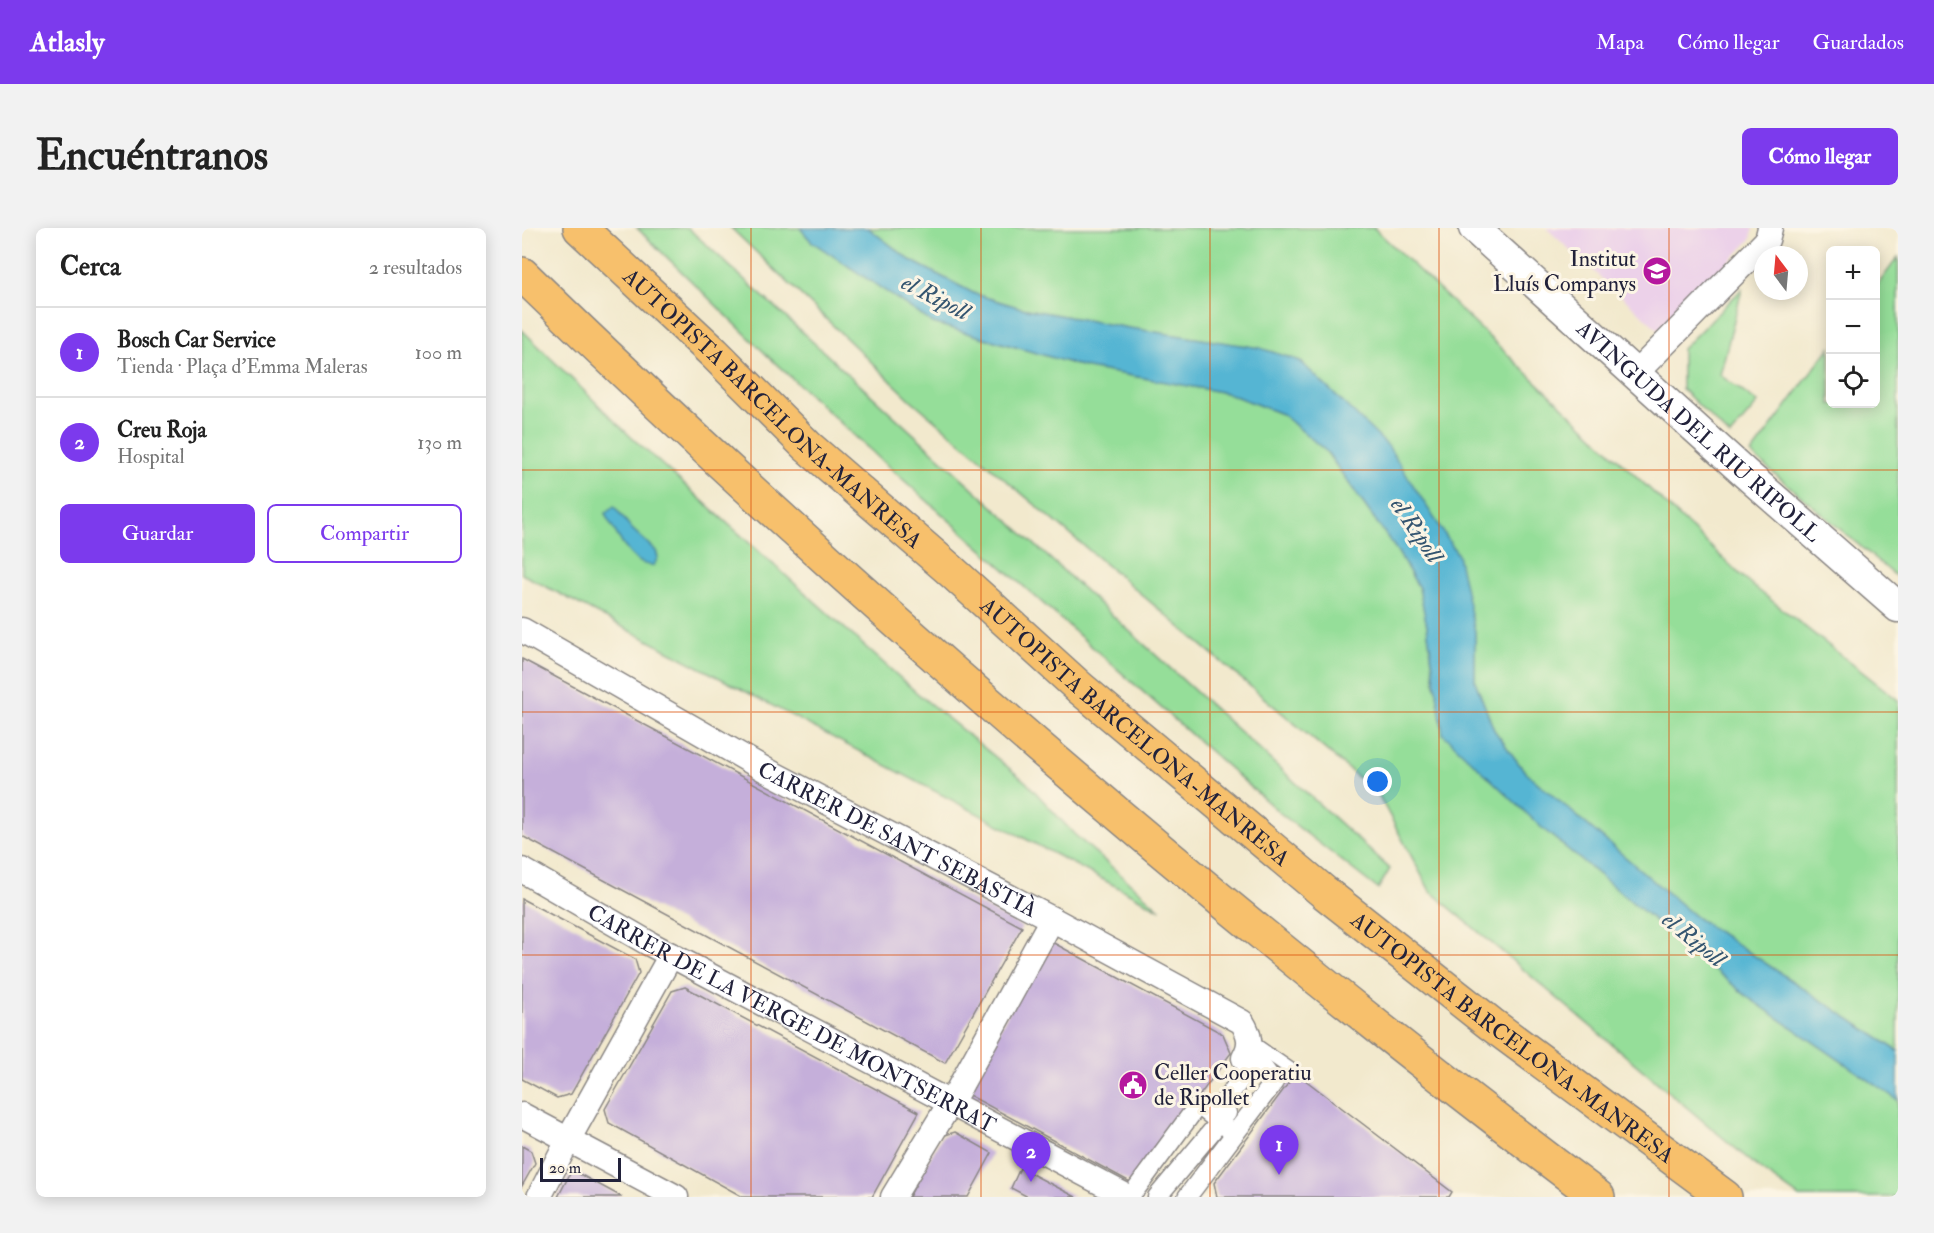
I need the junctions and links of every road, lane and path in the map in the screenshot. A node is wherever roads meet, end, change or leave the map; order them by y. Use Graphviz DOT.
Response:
graph roads {
  1 [pos="580,228"];
  2 [pos="1474,228"];
  3 [pos="1770,228"];
  4 [pos="522,274"];
  5 [pos="1635,374"];
  6 [pos="1898,607"];
  7 [pos="522,630"];
  8 [pos="522,870"];
  9 [pos="1052,919"];
  10 [pos="671,955"];
  11 [pos="1247,1050"];
  12 [pos="1296,1073"];
  13 [pos="950,1102"];
  14 [pos="522,1115"];
  15 [pos="1224,1116"];
  16 [pos="1235,1133"];
  17 [pos="568,1140"];
  18 [pos="1132,1193"];
  19 [pos="539,1197"];
  20 [pos="676,1197"];
  21 [pos="893,1197"];
  22 [pos="1157,1197"];
  23 [pos="1187,1197"];
  24 [pos="1598,1197"];
  25 [pos="1725,1197"];
  1 -- 25 [label="highway, AUTOPISTA BARCELONA-MANRESA"];
  2 -- 5 [label="street, AVINGUDA DEL RIU RIPOLL"];
  3 -- 5 [label="street"];
  4 -- 24 [label="highway"];
  5 -- 6 [label="street, AVINGUDA DEL RIU RIPOLL"];
  7 -- 9 [label="street, CARRER DE SANT SEBASTIÀ"];
  8 -- 10 [label="street, CARRER DE LA VERGE DE MONTSERRAT"];
  9 -- 11 [label="street, CARRER DE SANT SEBASTIÀ"];
  9 -- 13 [label="street"];
  10 -- 13 [label="street, CARRER DE LA VERGE DE MONTSERRAT"];
  10 -- 17 [label="street"];
  11 -- 12 [label="lane"];
  13 -- 18 [label="street, CARRER DE LA VERGE DE MONTSERRAT"];
  13 -- 21 [label="street"];
  14 -- 17 [label="street"];
  15 -- 16 [label="street"];
  15 -- 16 [label="street"];
  15 -- 18 [label="street"];
  15 -- 22 [label="street"];
  16 -- 23 [label="street"];
  17 -- 19 [label="street"];
  17 -- 20 [label="street"];
}
